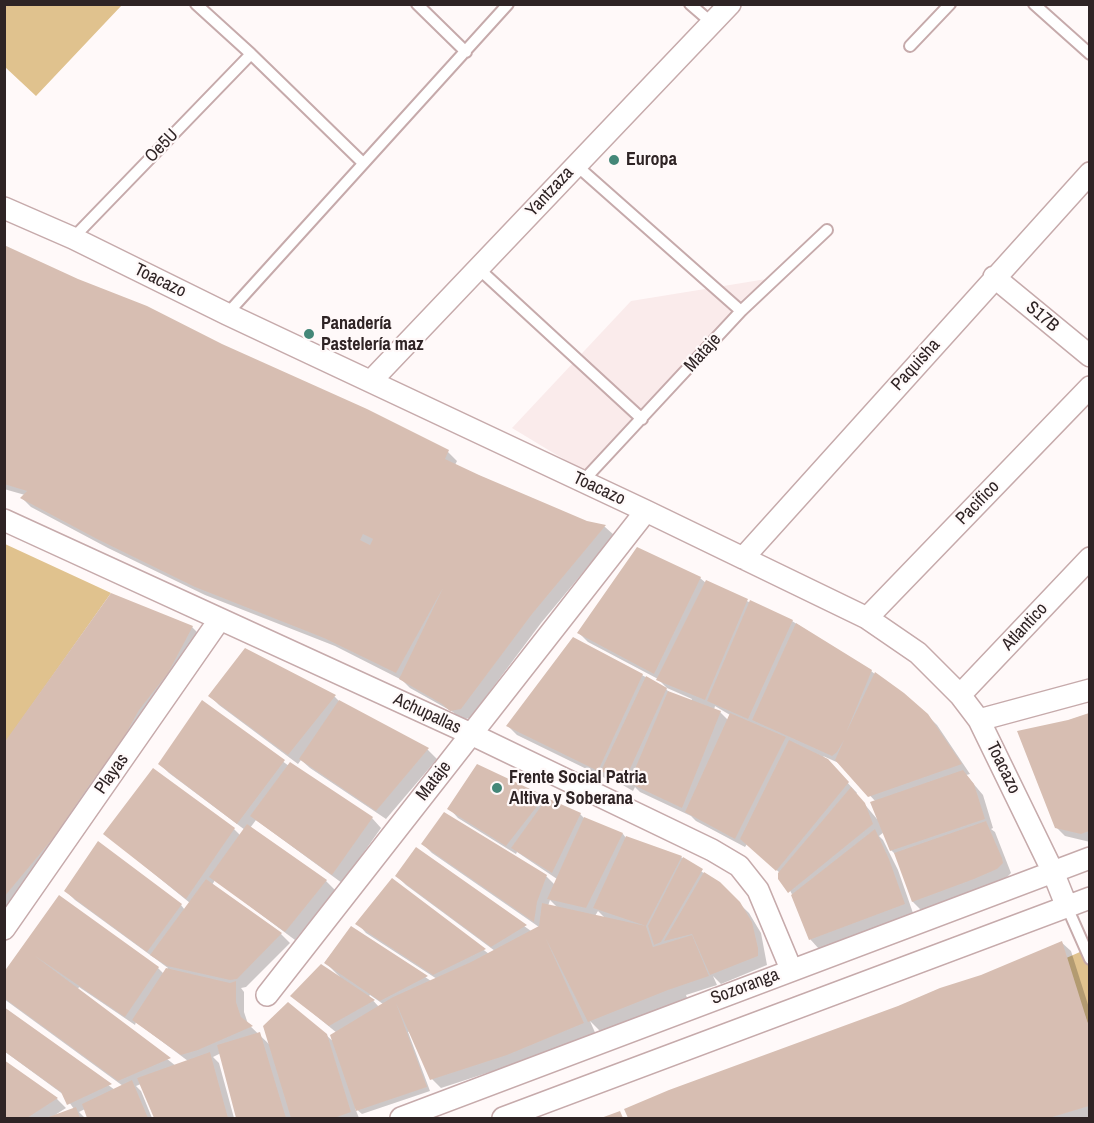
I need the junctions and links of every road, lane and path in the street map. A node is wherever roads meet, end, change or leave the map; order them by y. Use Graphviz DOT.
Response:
graph roads {
  1 [pos="196,4"];
  2 [pos="417,4"];
  3 [pos="508,4"];
  4 [pos="690,4"];
  5 [pos="730,4"];
  6 [pos="950,4"];
  7 [pos="1035,4"];
  8 [pos="712,23"];
  9 [pos="910,46"];
  10 [pos="466,52"];
  11 [pos="251,54"];
  12 [pos="1089,54"];
  13 [pos="363,163"];
  14 [pos="576,165"];
  15 [pos="1089,173"];
  16 [pos="4,208"];
  17 [pos="826,230"];
  18 [pos="73,238"];
  19 [pos="478,269"];
  20 [pos="994,277"];
  21 [pos="741,311"];
  22 [pos="226,314"];
  23 [pos="1089,356"];
  24 [pos="371,381"];
  25 [pos="1089,387"];
  26 [pos="642,419"];
  27 [pos="583,481"];
  28 [pos="646,511"];
  29 [pos="4,520"];
  30 [pos="743,558"];
  31 [pos="1089,558"];
  32 [pos="867,618"];
  33 [pos="220,619"];
  34 [pos="1089,690"];
  35 [pos="960,695"];
  36 [pos="980,720"];
  37 [pos="471,734"];
  38 [pos="1089,858"];
  39 [pos="1053,872"];
  40 [pos="1089,897"];
  41 [pos="1067,907"];
  42 [pos="4,929"];
  43 [pos="1089,959"];
  44 [pos="791,969"];
  45 [pos="267,995"];
  46 [pos="401,1119"];
  47 [pos="503,1119"];
  1 -- 11 [label="lane"];
  2 -- 10 [label="lane"];
  3 -- 10 [label="lane"];
  4 -- 8 [label="lane"];
  5 -- 8 [label="street, Yantzaza"];
  6 -- 9 [label="lane"];
  7 -- 12 [label="lane"];
  8 -- 14 [label="street, Yantzaza"];
  10 -- 13 [label="lane"];
  11 -- 13 [label="lane"];
  11 -- 18 [label="lane, Oe5U"];
  13 -- 22 [label="lane"];
  14 -- 19 [label="street, Yantzaza"];
  14 -- 21 [label="lane"];
  15 -- 20 [label="street, Paquisha"];
  16 -- 18 [label="street, Toacazo"];
  17 -- 21 [label="lane, Mataje"];
  18 -- 22 [label="street, Toacazo"];
  19 -- 24 [label="street, Yantzaza"];
  19 -- 26 [label="lane"];
  20 -- 23 [label="street, S17B"];
  20 -- 30 [label="street, Paquisha"];
  21 -- 26 [label="lane, Mataje"];
  22 -- 24 [label="street, Toacazo"];
  24 -- 27 [label="street, Toacazo"];
  25 -- 32 [label="street, Pacifico"];
  26 -- 27 [label="lane, Mataje"];
  27 -- 28 [label="street, Toacazo"];
  28 -- 30 [label="street, Toacazo"];
  28 -- 37 [label="street, Mataje"];
  29 -- 33 [label="street, Achupallas"];
  30 -- 32 [label="street, Toacazo"];
  31 -- 35 [label="street, Atlantico"];
  32 -- 35 [label="street, Toacazo"];
  33 -- 37 [label="street, Achupallas"];
  33 -- 42 [label="street, Playas"];
  34 -- 36 [label="street"];
  35 -- 36 [label="street, Toacazo"];
  36 -- 39 [label="street, Toacazo"];
  37 -- 44 [label="street, Achupallas"];
  37 -- 45 [label="street, Mataje"];
  38 -- 39 [label="street, Sozoranga"];
  39 -- 41 [label="street, Toacazo"];
  39 -- 44 [label="street, Sozoranga"];
  40 -- 41 [label="street, Sozoranga"];
  41 -- 43 [label="lane"];
  41 -- 47 [label="street, Sozoranga"];
  44 -- 46 [label="street, Sozoranga"];
}
